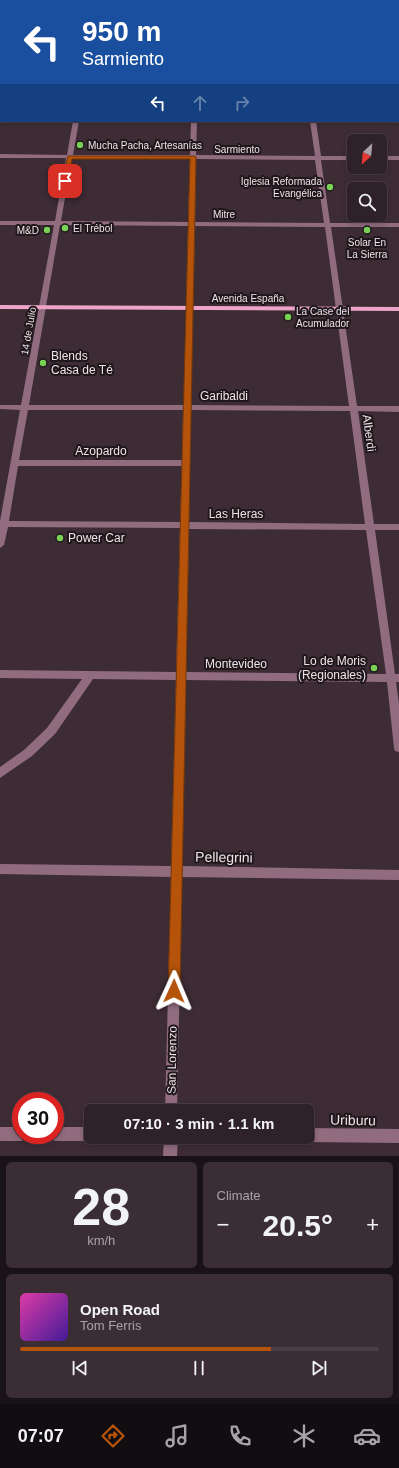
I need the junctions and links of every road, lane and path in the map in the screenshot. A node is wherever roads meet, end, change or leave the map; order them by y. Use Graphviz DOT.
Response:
graph roads {
  1 [pos="76,122"];
  2 [pos="194,122"];
  3 [pos="313,122"];
  4 [pos="0,156"];
  5 [pos="70,157"];
  6 [pos="194,157"];
  7 [pos="318,158"];
  8 [pos="347,158"];
  9 [pos="387,158"];
  10 [pos="399,158"];
  11 [pos="0,223"];
  12 [pos="58,223"];
  13 [pos="192,224"];
  14 [pos="328,224"];
  15 [pos="399,224"];
  16 [pos="0,307"];
  17 [pos="43,307"];
  18 [pos="190,308"];
  19 [pos="339,309"];
  20 [pos="399,309"];
  21 [pos="0,407"];
  22 [pos="25,407"];
  23 [pos="188,408"];
  24 [pos="353,409"];
  25 [pos="399,409"];
  26 [pos="15,463"];
  27 [pos="186,463"];
  28 [pos="2,524"];
  29 [pos="185,525"];
  30 [pos="370,527"];
  31 [pos="399,527"];
  32 [pos="0,545"];
  33 [pos="0,674"];
  34 [pos="90,675"];
  35 [pos="181,676"];
  36 [pos="395,678"];
  37 [pos="399,748"];
  38 [pos="0,773"];
  39 [pos="0,869"];
  40 [pos="177,871"];
  41 [pos="399,875"];
  42 [pos="171,1104"];
  43 [pos="0,1134"];
  44 [pos="12,1134"];
  45 [pos="64,1134"];
  46 [pos="84,1134"];
  47 [pos="314,1135"];
  48 [pos="399,1136"];
  49 [pos="171,1144"];
  50 [pos="170,1156"];
  1 -- 5 [label="street, 14 de Julio"];
  2 -- 6 [label="street, San Lorenzo"];
  3 -- 7 [label="street, Alberdi"];
  4 -- 5 [label="street, Sarmiento"];
  5 -- 6 [label="street, Sarmiento"];
  5 -- 12 [label="street, 14 de Julio"];
  6 -- 7 [label="street, Sarmiento"];
  6 -- 13 [label="street, San Lorenzo"];
  7 -- 8 [label="street, Sarmiento"];
  7 -- 14 [label="street, Alberdi"];
  9 -- 10 [label="street"];
  11 -- 12 [label="street, Mitre"];
  12 -- 13 [label="street, Mitre"];
  12 -- 17 [label="street, 14 de Julio"];
  13 -- 14 [label="street, Mitre"];
  13 -- 18 [label="street, San Lorenzo"];
  14 -- 15 [label="street, Mitre"];
  14 -- 19 [label="street, Alberdi"];
  16 -- 17 [label="main road, Avenida España"];
  17 -- 18 [label="main road, Avenida España"];
  17 -- 22 [label="street, 14 de Julio"];
  18 -- 19 [label="main road, Avenida España"];
  18 -- 23 [label="street, San Lorenzo"];
  19 -- 20 [label="main road, Avenida España"];
  19 -- 24 [label="street, Alberdi"];
  21 -- 22 [label="street, Garibaldi"];
  22 -- 23 [label="street, Garibaldi"];
  22 -- 26 [label="street, 14 de Julio"];
  23 -- 24 [label="street, Garibaldi"];
  23 -- 27 [label="street, San Lorenzo"];
  24 -- 25 [label="street, Garibaldi"];
  24 -- 30 [label="street, Alberdi"];
  26 -- 27 [label="street, Azopardo"];
  26 -- 28 [label="street, 14 de Julio"];
  27 -- 29 [label="street, San Lorenzo"];
  28 -- 29 [label="street, Las Heras"];
  28 -- 32 [label="street, 14 de Julio"];
  29 -- 30 [label="street, Las Heras"];
  29 -- 35 [label="street, San Lorenzo"];
  30 -- 31 [label="street, Las Heras"];
  30 -- 36 [label="street, Alberdi"];
  33 -- 34 [label="street, Montevideo"];
  34 -- 35 [label="street, Montevideo"];
  34 -- 38 [label="street"];
  35 -- 36 [label="street, Montevideo"];
  35 -- 40 [label="street, San Lorenzo"];
  36 -- 37 [label="street, Alberdi"];
  39 -- 40 [label="street, Pellegrini"];
  40 -- 41 [label="street, Pellegrini"];
  40 -- 42 [label="street, San Lorenzo"];
  43 -- 44 [label="street"];
  45 -- 46 [label="street"];
  47 -- 48 [label="street, Uriburu"];
  49 -- 50 [label="street"];
}
